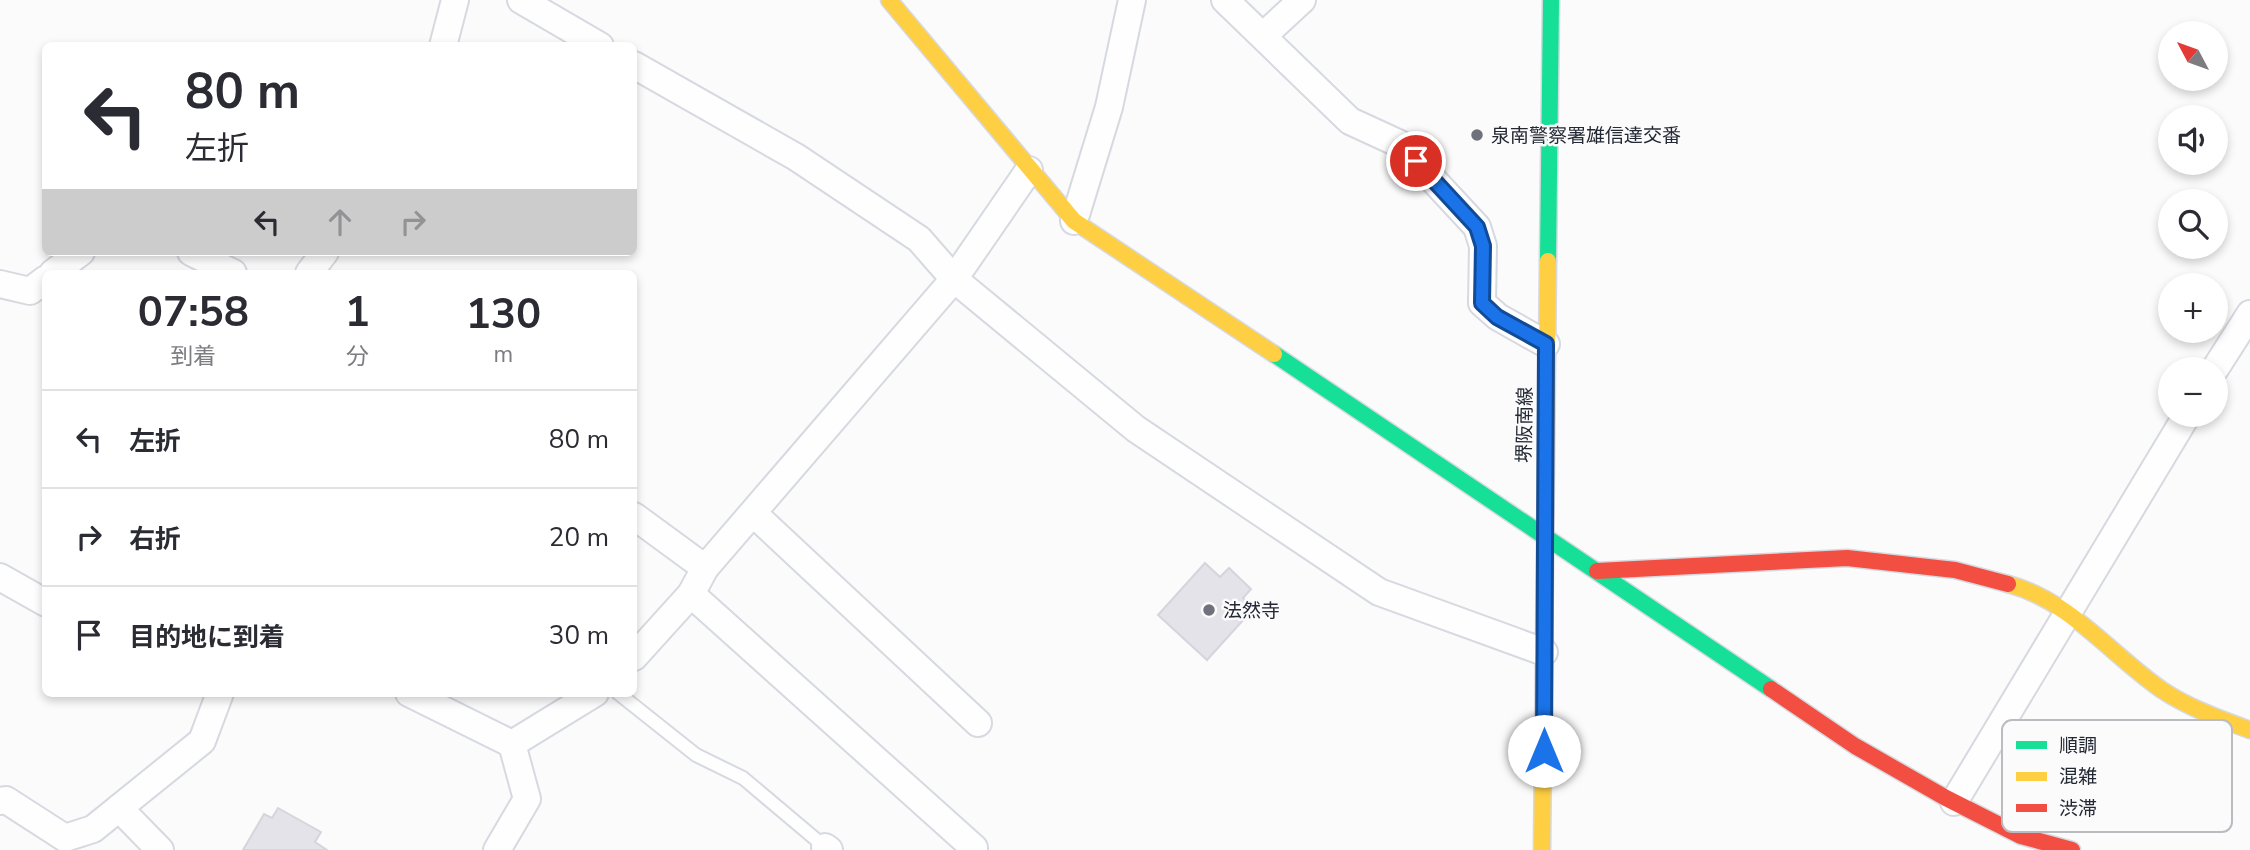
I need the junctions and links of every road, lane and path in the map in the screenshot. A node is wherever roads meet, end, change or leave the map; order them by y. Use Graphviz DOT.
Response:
graph roads {
  1 [pos="455,0"];
  2 [pos="521,0"];
  3 [pos="890,0"];
  4 [pos="1132,0"];
  5 [pos="1225,0"];
  6 [pos="1302,0"];
  7 [pos="1551,0"];
  8 [pos="1263,36"];
  9 [pos="444,42"];
  10 [pos="593,42"];
  11 [pos="637,67"];
  12 [pos="1029,170"];
  13 [pos="1074,221"];
  14 [pos="76,256"];
  15 [pos="199,256"];
  16 [pos="322,256"];
  17 [pos="57,270"];
  18 [pos="227,270"];
  19 [pos="311,270"];
  20 [pos="954,279"];
  21 [pos="42,282"];
  22 [pos="0,284"];
  23 [pos="2250,314"];
  24 [pos="1546,344"];
  25 [pos="2223,357"];
  26 [pos="2180,427"];
  27 [pos="753,513"];
  28 [pos="637,518"];
  29 [pos="1544,535"];
  30 [pos="705,568"];
  31 [pos="1597,571"];
  32 [pos="0,576"];
  33 [pos="691,594"];
  34 [pos="42,601"];
  35 [pos="2067,613"];
  36 [pos="1544,652"];
  37 [pos="637,654"];
  38 [pos="218,697"];
  39 [pos="417,697"];
  40 [pos="588,697"];
  41 [pos="623,697"];
  42 [pos="2003,720"];
  43 [pos="2223,720"];
  44 [pos="2002,722"];
  45 [pos="978,723"];
  46 [pos="2232,723"];
  47 [pos="2250,730"];
  48 [pos="512,744"];
  49 [pos="0,801"];
  50 [pos="1954,802"];
  51 [pos="119,808"];
  52 [pos="2002,826"];
  53 [pos="2013,832"];
  54 [pos="64,844"];
  55 [pos="827,848"];
  56 [pos="974,849"];
  57 [pos="160,850"];
  58 [pos="497,850"];
  59 [pos="1542,850"];
  60 [pos="2072,850"];
  1 -- 9 [label="street"];
  2 -- 10 [label="street"];
  3 -- 12 [label="street"];
  4 -- 13 [label="street"];
  5 -- 8 [label="street"];
  6 -- 8 [label="street"];
  7 -- 24 [label="street, 堺阪南線"];
  8 -- 24 [label="street"];
  11 -- 20 [label="street"];
  12 -- 13 [label="street"];
  12 -- 20 [label="street"];
  13 -- 29 [label="street"];
  14 -- 17 [label="street"];
  15 -- 18 [label="street"];
  16 -- 19 [label="street"];
  20 -- 27 [label="street"];
  20 -- 36 [label="street"];
  21 -- 22 [label="street"];
  23 -- 25 [label="street"];
  24 -- 29 [label="street, 堺阪南線"];
  26 -- 35 [label="street"];
  27 -- 30 [label="street"];
  27 -- 45 [label="street"];
  28 -- 30 [label="street"];
  29 -- 31 [label="street"];
  29 -- 36 [label="street, 堺阪南線"];
  30 -- 33 [label="street"];
  31 -- 35 [label="street"];
  31 -- 50 [label="street"];
  32 -- 34 [label="street"];
  33 -- 37 [label="street"];
  33 -- 56 [label="street"];
  35 -- 42 [label="street"];
  35 -- 43 [label="street"];
  36 -- 59 [label="street, 堺阪南線"];
  38 -- 51 [label="street"];
  39 -- 48 [label="street"];
  40 -- 48 [label="street"];
  41 -- 55 [label="lane"];
  44 -- 50 [label="street"];
  46 -- 47 [label="street"];
  48 -- 58 [label="street"];
  49 -- 54 [label="street"];
  50 -- 52 [label="street"];
  51 -- 54 [label="street"];
  51 -- 57 [label="street"];
  53 -- 60 [label="street"];
}
